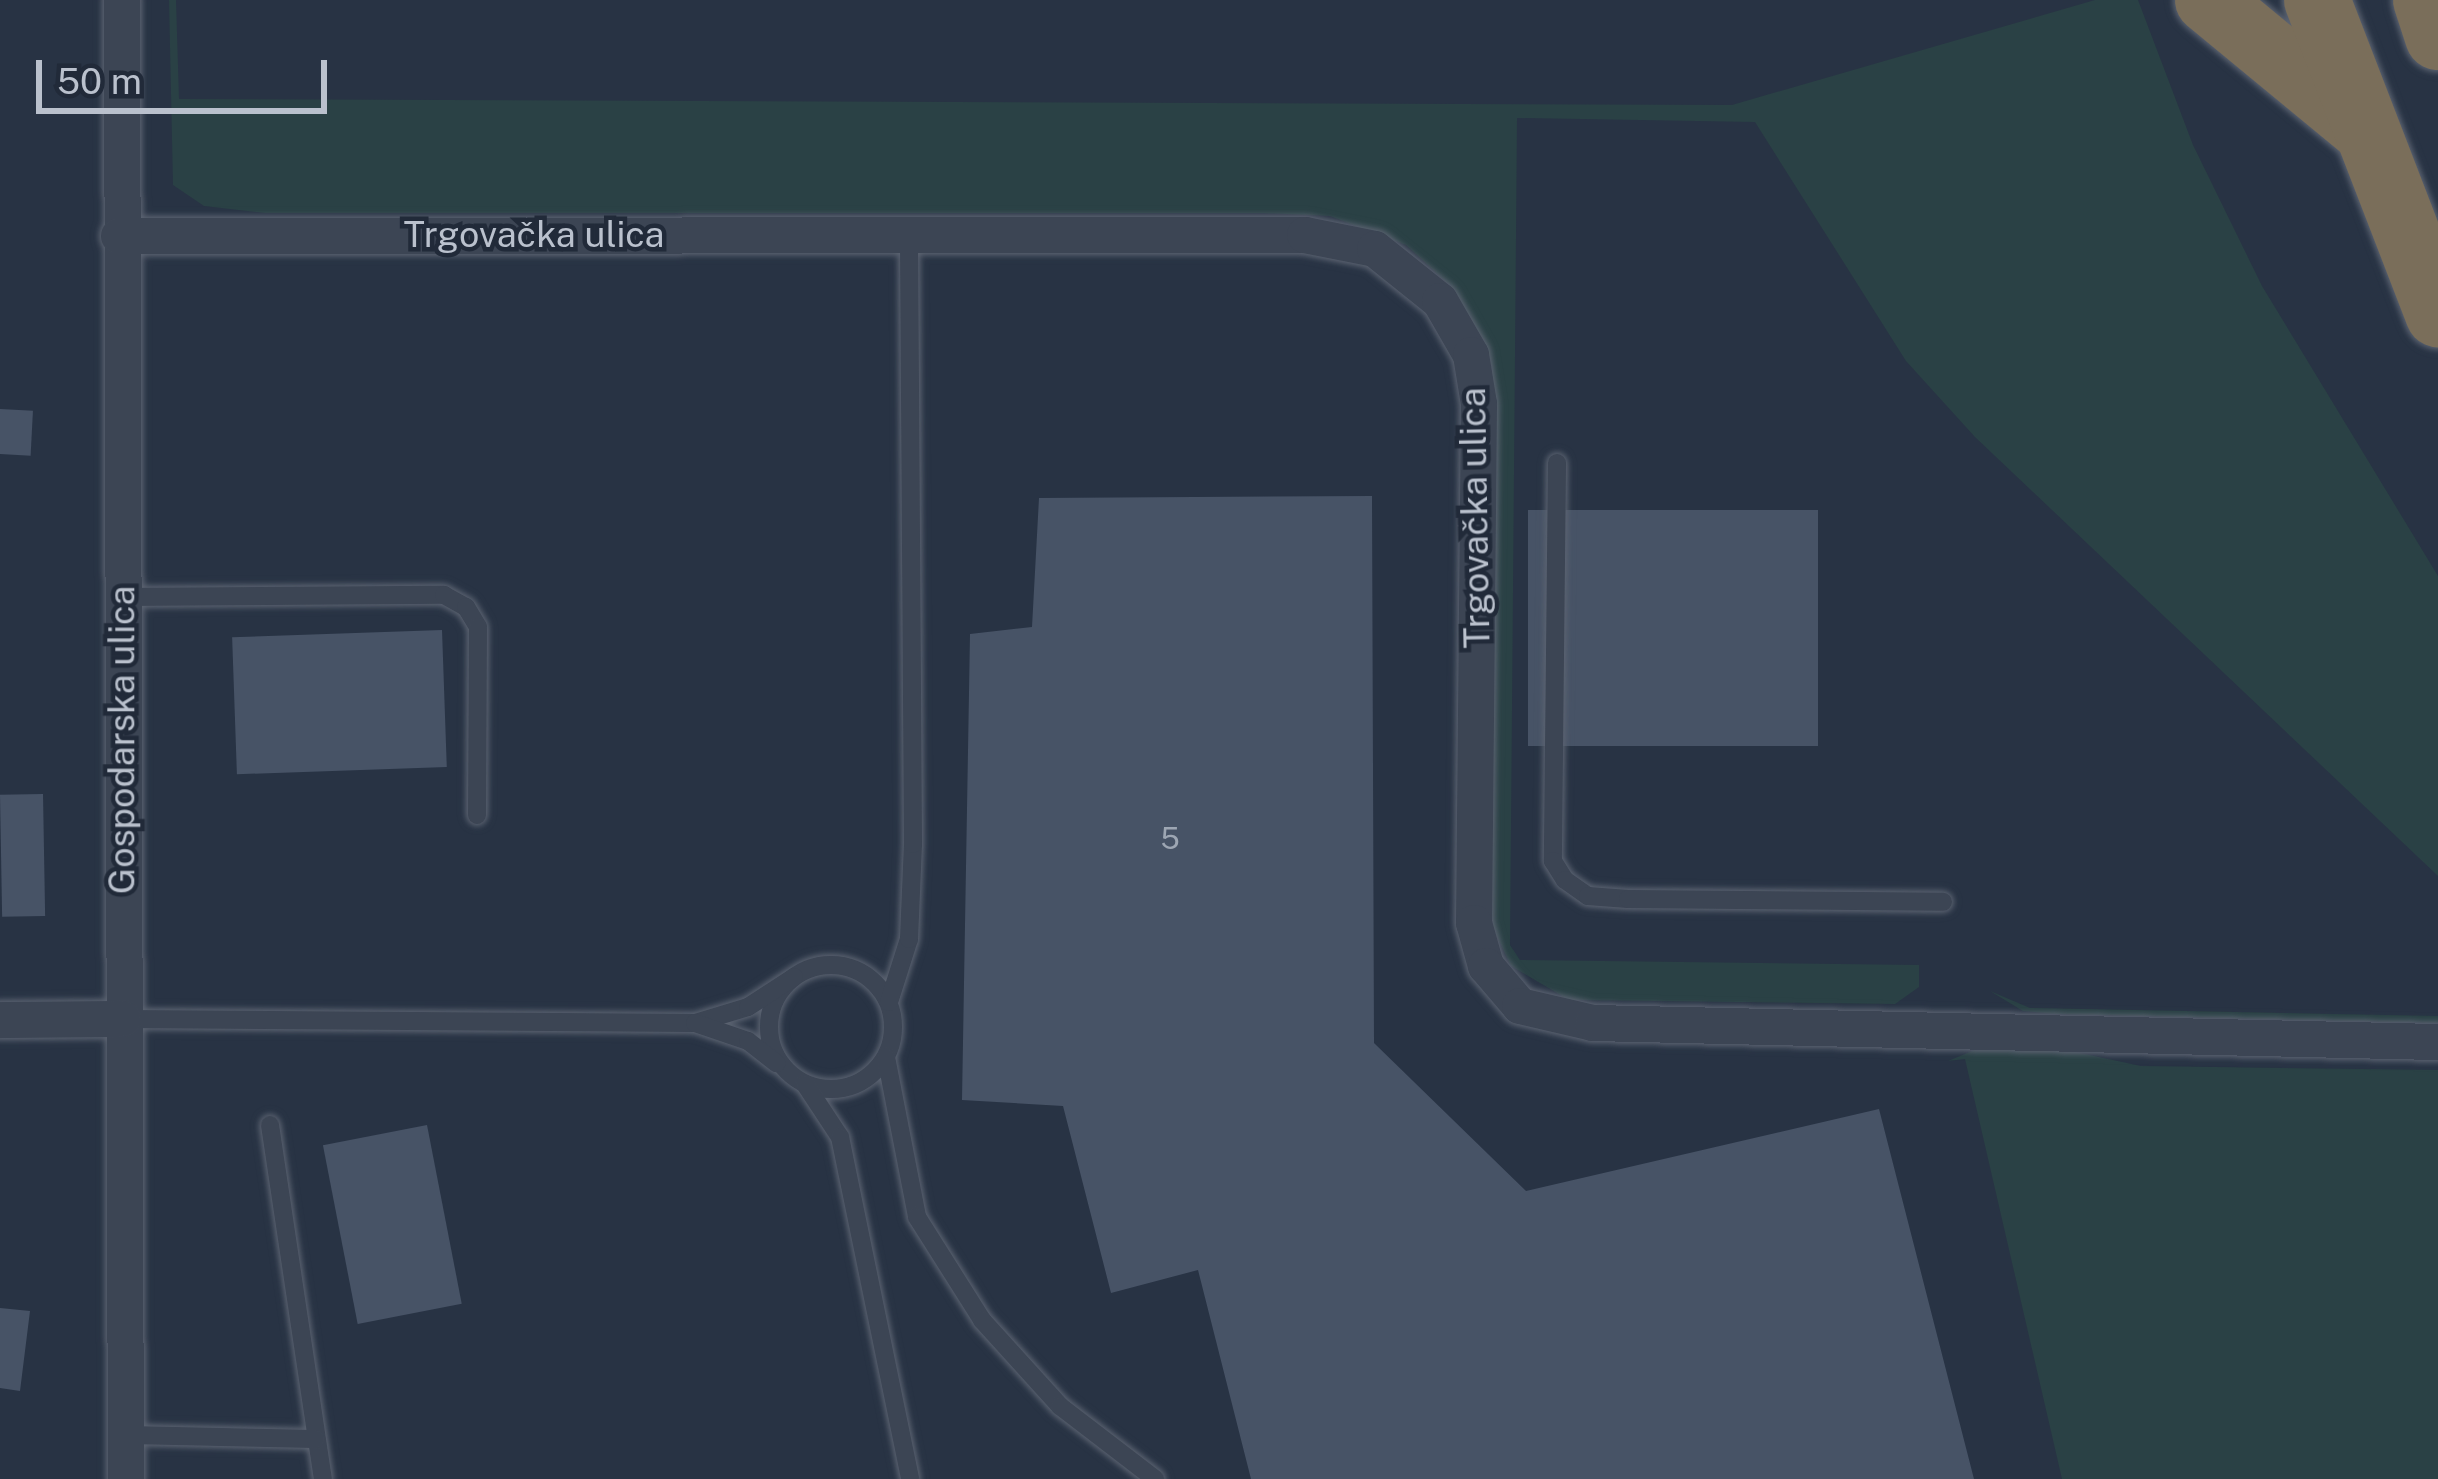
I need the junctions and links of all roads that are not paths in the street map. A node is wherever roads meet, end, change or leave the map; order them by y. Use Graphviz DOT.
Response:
graph roads {
  1 [pos="122,0"];
  2 [pos="2208,0"];
  3 [pos="2317,0"];
  4 [pos="2426,0"];
  5 [pos="2438,37"];
  6 [pos="2362,127"];
  7 [pos="909,233"];
  8 [pos="119,236"];
  9 [pos="2438,314"];
  10 [pos="1557,463"];
  11 [pos="121,597"];
  12 [pos="477,814"];
  13 [pos="1943,902"];
  14 [pos="794,976"];
  15 [pos="889,1002"];
  16 [pos="123,1019"];
  17 [pos="0,1020"];
  18 [pos="695,1023"];
  19 [pos="2438,1042"];
  20 [pos="886,1057"];
  21 [pos="798,1080"];
  22 [pos="270,1125"];
  23 [pos="126,1435"];
  24 [pos="316,1439"];
  25 [pos="127,1479"];
  26 [pos="322,1479"];
  27 [pos="910,1479"];
  28 [pos="1155,1479"];
  1 -- 8 [label="street, Gospodarska ulica"];
  2 -- 6 [label="highway"];
  3 -- 6 [label="highway"];
  4 -- 5 [label="highway"];
  6 -- 9 [label="highway"];
  7 -- 8 [label="street, Trgovačka ulica"];
  7 -- 15 [label="lane"];
  7 -- 19 [label="street, Trgovačka ulica"];
  8 -- 11 [label="street, Gospodarska ulica"];
  10 -- 13 [label="lane"];
  11 -- 12 [label="lane"];
  11 -- 16 [label="street, Gospodarska ulica"];
  14 -- 15 [label="lane"];
  14 -- 18 [label="lane"];
  14 -- 21 [label="lane"];
  15 -- 20 [label="lane"];
  16 -- 17 [label="street"];
  16 -- 18 [label="lane"];
  16 -- 23 [label="street, Gospodarska ulica"];
  18 -- 21 [label="lane"];
  20 -- 21 [label="lane"];
  20 -- 28 [label="lane"];
  21 -- 27 [label="lane"];
  22 -- 24 [label="lane"];
  23 -- 24 [label="lane"];
  23 -- 25 [label="street, Gospodarska ulica"];
  24 -- 26 [label="lane"];
}
